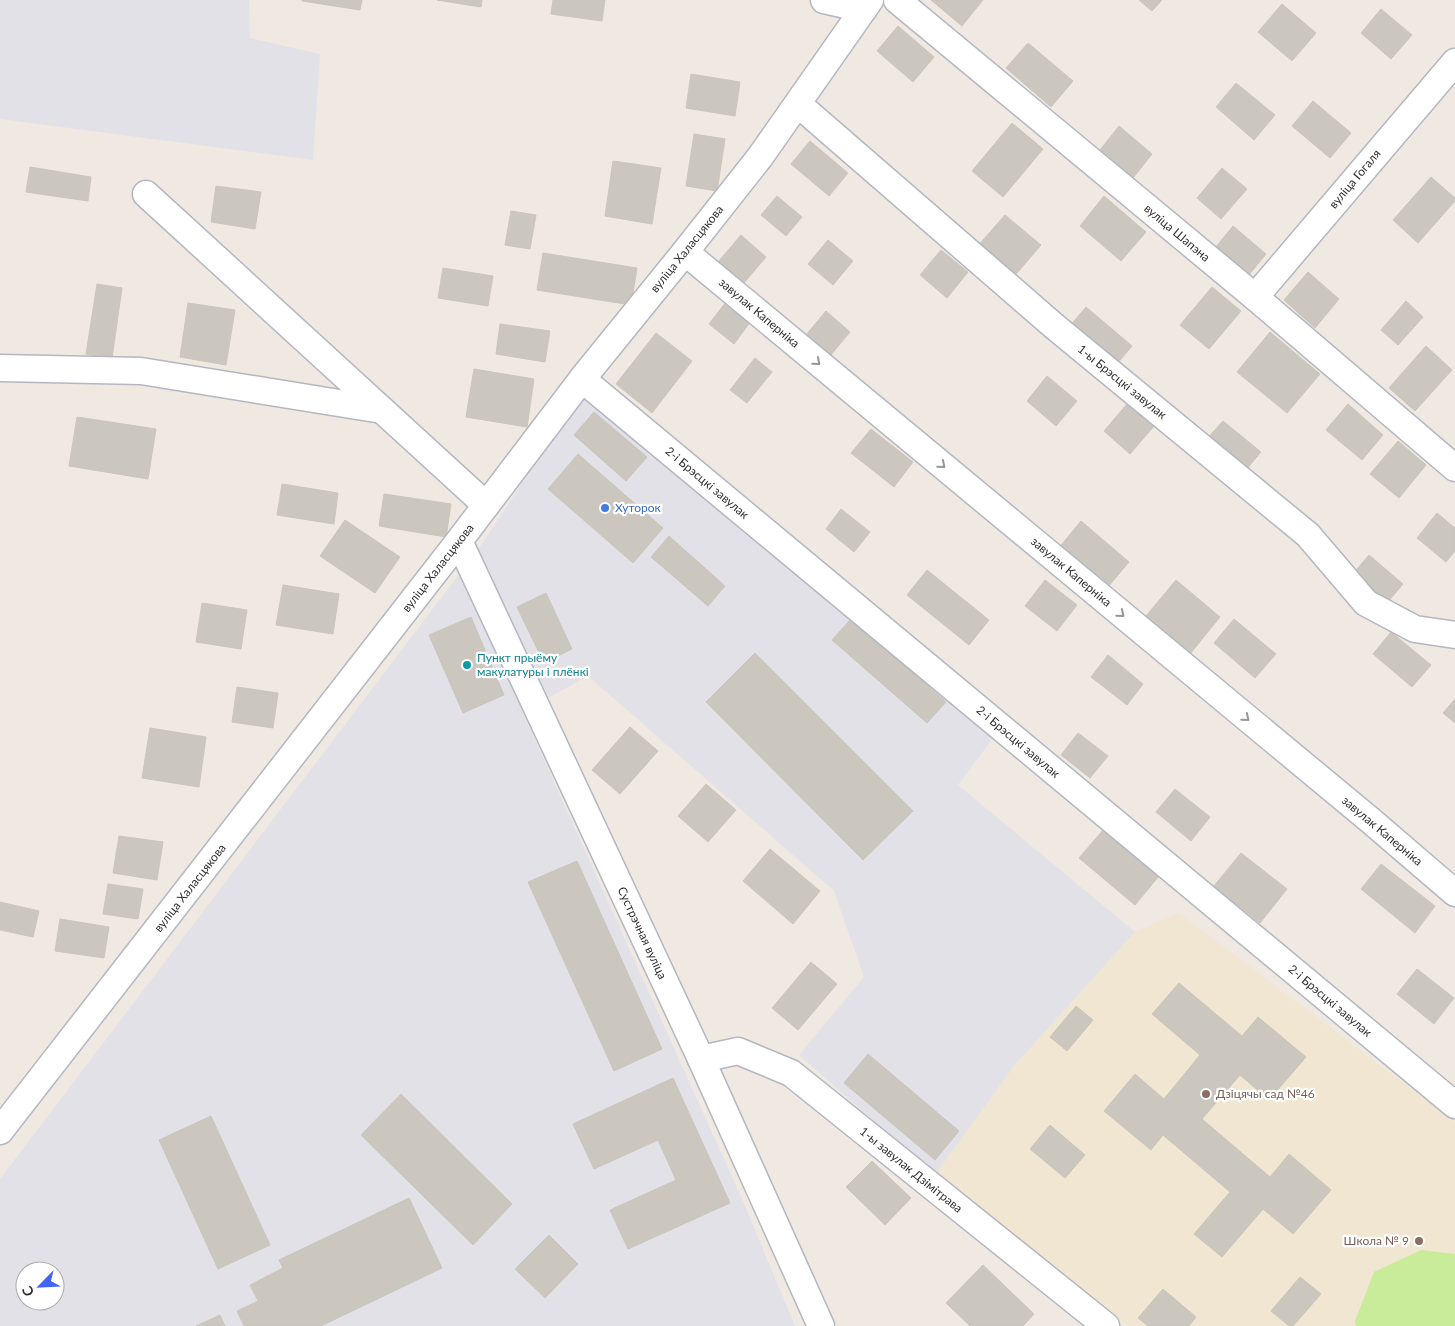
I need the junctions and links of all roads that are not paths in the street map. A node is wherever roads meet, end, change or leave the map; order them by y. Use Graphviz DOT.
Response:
graph roads {
  1 [pos="824,0"];
  2 [pos="897,0"];
  3 [pos="867,4"];
  4 [pos="1455,62"];
  5 [pos="798,104"];
  6 [pos="146,194"];
  7 [pos="685,252"];
  8 [pos="1255,297"];
  9 [pos="0,368"];
  10 [pos="582,379"];
  11 [pos="382,410"];
  12 [pos="1455,468"];
  13 [pos="486,505"];
  14 [pos="459,541"];
  15 [pos="1455,635"];
  16 [pos="1455,893"];
  17 [pos="701,1059"];
  18 [pos="1455,1105"];
  19 [pos="0,1131"];
  20 [pos="821,1326"];
  21 [pos="1106,1326"];
  1 -- 3 [label="street"];
  2 -- 8 [label="street, вуліца Шапэна"];
  3 -- 5 [label="street, вуліца Халасцякова"];
  4 -- 8 [label="street, вуліца Гогаля"];
  5 -- 7 [label="street, вуліца Халасцякова"];
  5 -- 15 [label="street, 1-ы Брэсцкі завулак"];
  6 -- 11 [label="street"];
  7 -- 10 [label="street, вуліца Халасцякова"];
  7 -- 16 [label="street, завулак Каперніка, one-way"];
  8 -- 12 [label="street, вуліца Шапэна"];
  9 -- 11 [label="street"];
  10 -- 13 [label="street, вуліца Халасцякова"];
  10 -- 18 [label="street, 2-і Брэсцкі завулак"];
  11 -- 13 [label="street"];
  13 -- 14 [label="street, вуліца Халасцякова"];
  14 -- 17 [label="street, Сустрэчная вуліца"];
  14 -- 19 [label="street, вуліца Халасцякова"];
  17 -- 20 [label="street, Сустрэчная вуліца"];
  17 -- 21 [label="street, 1-ы завулак Дзімітрава"];
}
